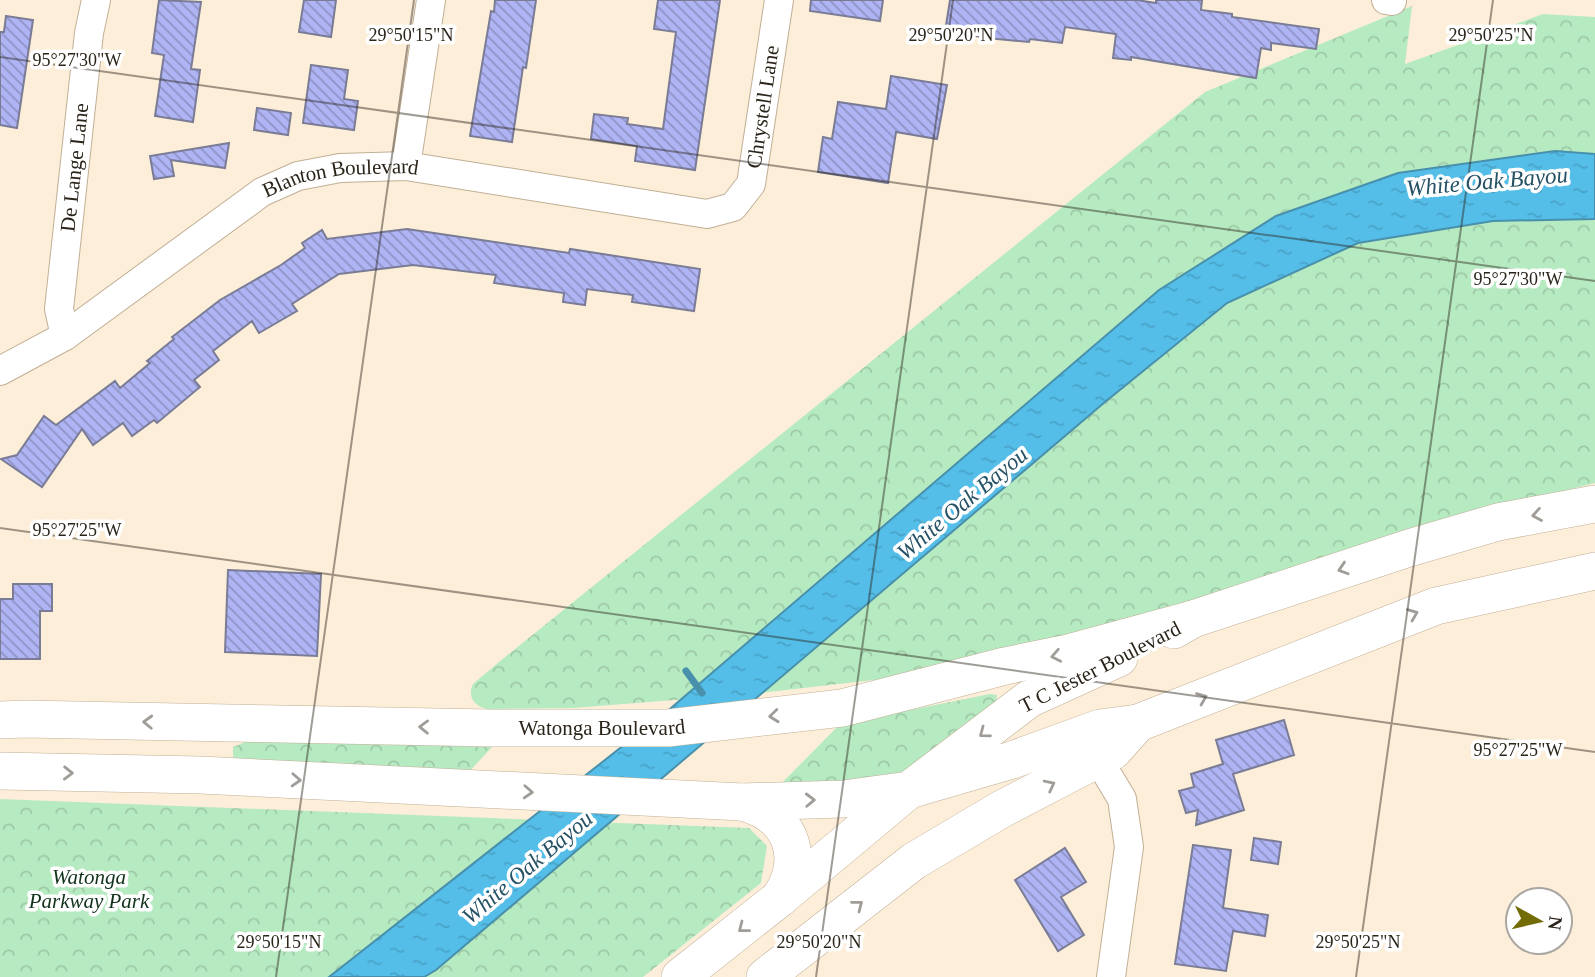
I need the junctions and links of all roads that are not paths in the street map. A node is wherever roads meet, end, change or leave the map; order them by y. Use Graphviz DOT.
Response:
graph roads {
  1 [pos="96,0"];
  2 [pos="431,0"];
  3 [pos="779,0"];
  4 [pos="1386,0"];
  5 [pos="1392,1"];
  6 [pos="406,166"];
  7 [pos="733,207"];
  8 [pos="65,336"];
  9 [pos="0,371"];
  10 [pos="1595,504"];
  11 [pos="1595,571"];
  12 [pos="1193,619"];
  13 [pos="0,720"];
  14 [pos="201,723"];
  15 [pos="1138,723"];
  16 [pos="1098,760"];
  17 [pos="0,771"];
  18 [pos="200,775"];
  19 [pos="909,790"];
  20 [pos="742,802"];
  21 [pos="780,898"];
  22 [pos="680,977"];
  23 [pos="765,977"];
  24 [pos="1111,977"];
  1 -- 8 [label="street, De Lange Lane"];
  2 -- 6 [label="street"];
  3 -- 7 [label="street, Chrystell Lane"];
  4 -- 5 [label="street"];
  6 -- 7 [label="street, Blanton Boulevard"];
  6 -- 8 [label="street, Blanton Boulevard"];
  8 -- 9 [label="street, Blanton Boulevard"];
  10 -- 12 [label="main road, T C Jester Boulevard, one-way"];
  15 -- 11 [label="main road, one-way"];
  12 -- 14 [label="main road, Watonga Boulevard, one-way"];
  12 -- 19 [label="main road, T C Jester Boulevard, one-way"];
  14 -- 13 [label="main road, Watonga Boulevard, one-way"];
  14 -- 18 [label="main road"];
  15 -- 16 [label="main road"];
  15 -- 19 [label="main road"];
  23 -- 16 [label="main road, one-way"];
  16 -- 24 [label="street"];
  17 -- 18 [label="main road, one-way"];
  18 -- 20 [label="main road, one-way"];
  20 -- 19 [label="main road, one-way"];
  19 -- 21 [label="main road, T C Jester Boulevard"];
  20 -- 21 [label="main road"];
  21 -- 22 [label="main road, T C Jester Boulevard, one-way"];
}
